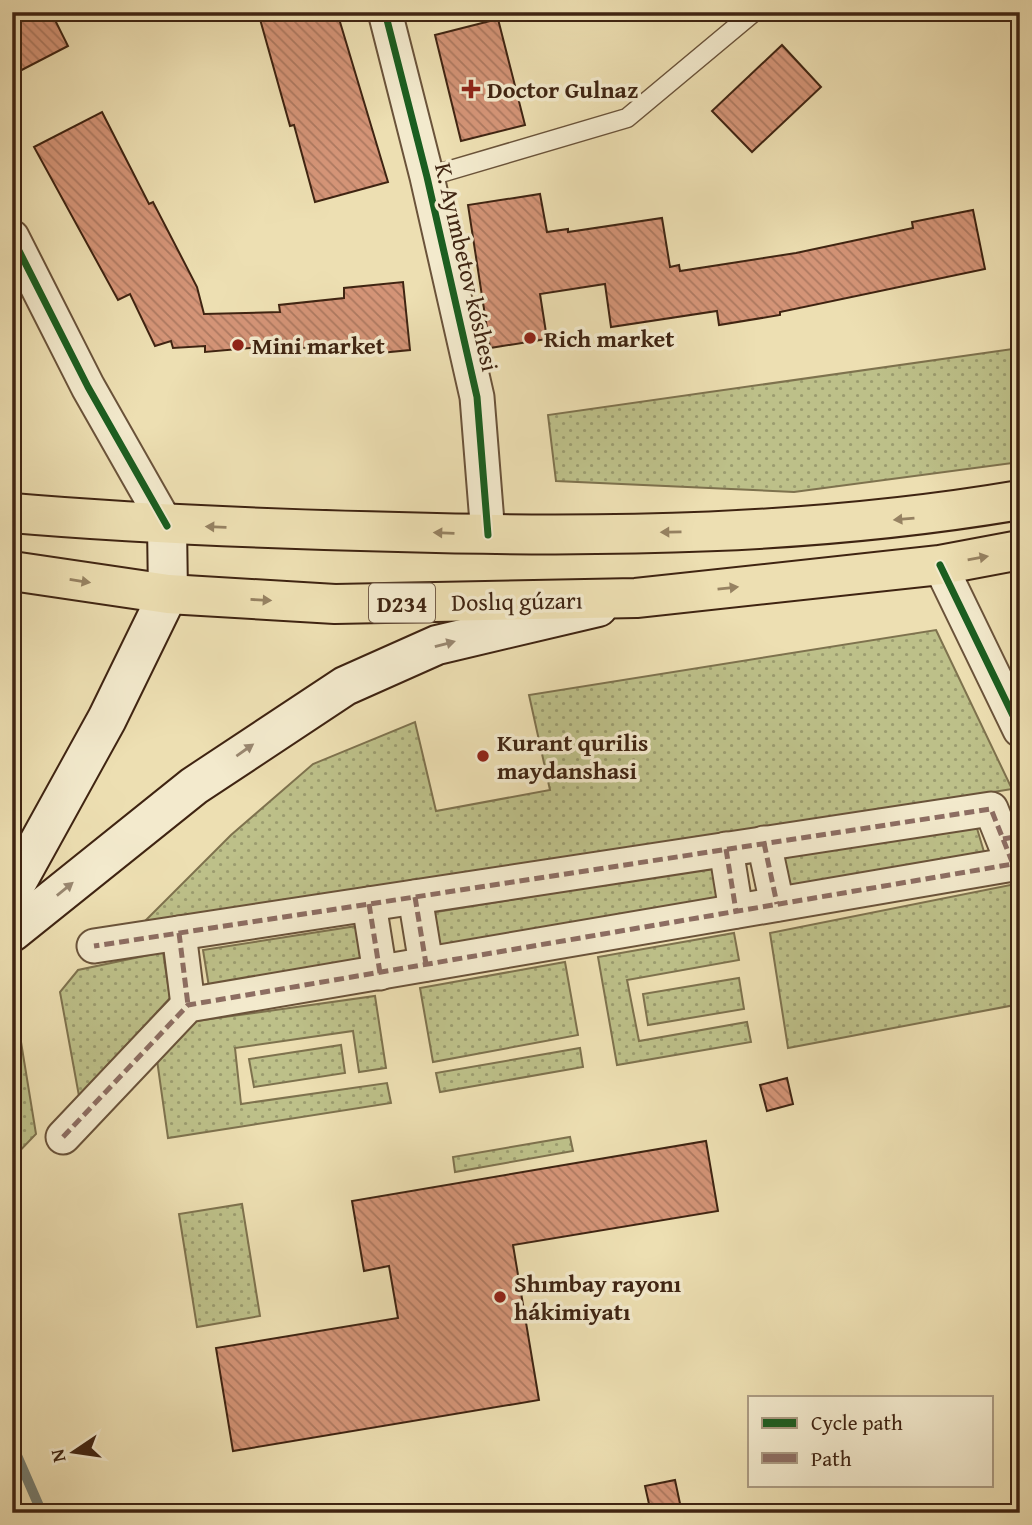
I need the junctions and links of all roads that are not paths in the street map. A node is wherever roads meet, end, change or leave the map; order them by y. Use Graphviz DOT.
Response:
graph roads {
  1 [pos="385,12"];
  2 [pos="754,12"];
  3 [pos="427,177"];
  4 [pos="12,237"];
  5 [pos="1020,500"];
  6 [pos="12,513"];
  7 [pos="167,526"];
  8 [pos="488,535"];
  9 [pos="1020,551"];
  10 [pos="940,565"];
  11 [pos="12,571"];
  12 [pos="169,594"];
  13 [pos="636,598"];
  14 [pos="1020,730"];
  15 [pos="1011,838"];
  16 [pos="764,843"];
  17 [pos="726,849"];
  18 [pos="12,891"];
  19 [pos="415,897"];
  20 [pos="369,904"];
  21 [pos="777,904"];
  22 [pos="736,911"];
  23 [pos="12,932"];
  24 [pos="179,933"];
  25 [pos="94,946"];
  26 [pos="426,964"];
  27 [pos="380,972"];
  28 [pos="188,1005"];
  29 [pos="63,1137"];
  1 -- 3 [label="street, K. Ayımbetov kóshesi"];
  2 -- 3 [label="lane"];
  3 -- 8 [label="street, K. Ayımbetov kóshesi"];
  4 -- 7 [label="street"];
  5 -- 8 [label="main road, one-way"];
  6 -- 7 [label="main road"];
  8 -- 7 [label="main road, one-way"];
  7 -- 12 [label="main road"];
  10 -- 9 [label="main road, Doslıq gúzarı / D234, one-way"];
  13 -- 10 [label="main road, Doslıq gúzarı / D234, one-way"];
  10 -- 14 [label="street"];
  11 -- 12 [label="main road, Doslıq gúzarı / D234, one-way"];
  12 -- 13 [label="main road, Doslıq gúzarı / D234, one-way"];
  12 -- 18 [label="main road"];
  23 -- 13 [label="main road, one-way"];
  15 -- 16 [label="street"];
  15 -- 21 [label="street"];
  16 -- 17 [label="street"];
  16 -- 21 [label="street"];
  17 -- 19 [label="street"];
  17 -- 22 [label="street"];
  19 -- 20 [label="street"];
  19 -- 26 [label="street"];
  20 -- 24 [label="street"];
  20 -- 27 [label="street"];
  21 -- 22 [label="street"];
  22 -- 26 [label="street"];
  24 -- 25 [label="street"];
  24 -- 28 [label="street"];
  26 -- 27 [label="street"];
  27 -- 28 [label="street"];
  28 -- 29 [label="street"];
}
